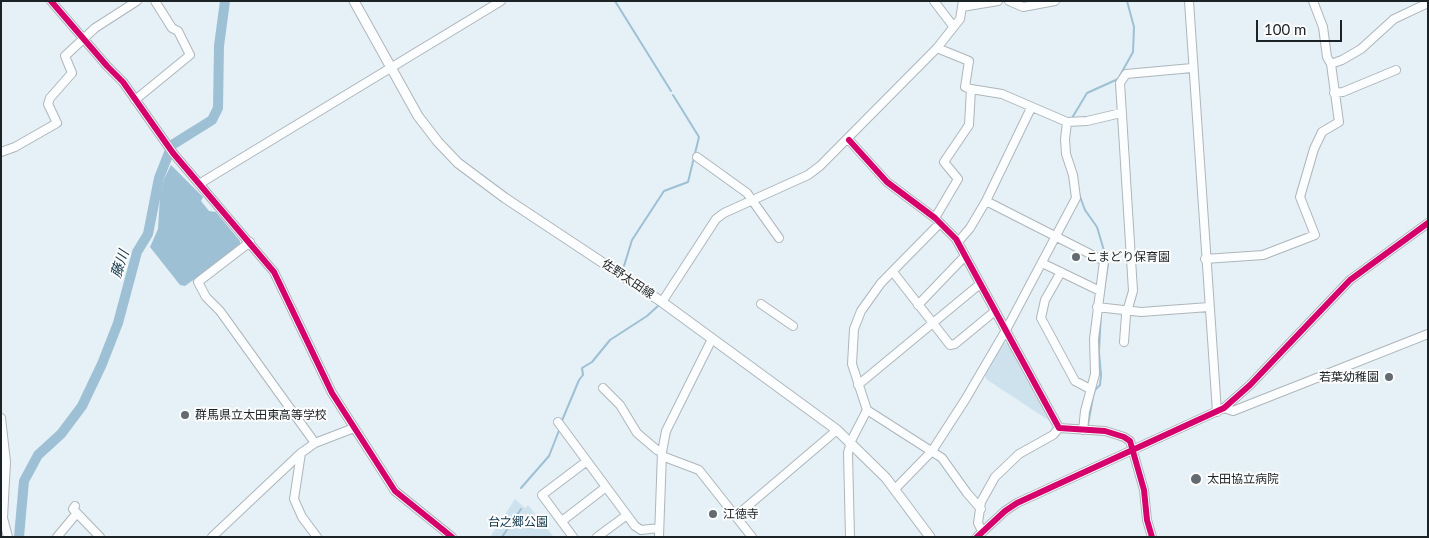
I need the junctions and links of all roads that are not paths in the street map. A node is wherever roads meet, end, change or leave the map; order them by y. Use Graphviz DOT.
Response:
graph roads {
  1 [pos="51,1"];
  2 [pos="137,1"];
  3 [pos="156,1"];
  4 [pos="354,1"];
  5 [pos="501,1"];
  6 [pos="934,1"];
  7 [pos="998,1"];
  8 [pos="1009,1"];
  9 [pos="1055,1"];
  10 [pos="1188,1"];
  11 [pos="1313,1"];
  12 [pos="1428,3"];
  13 [pos="962,4"];
  14 [pos="953,26"];
  15 [pos="82,39"];
  16 [pos="937,48"];
  17 [pos="1331,64"];
  18 [pos="1192,68"];
  19 [pos="391,69"];
  20 [pos="1396,70"];
  21 [pos="971,89"];
  22 [pos="1334,93"];
  23 [pos="135,100"];
  24 [pos="1031,108"];
  25 [pos="1121,113"];
  26 [pos="1068,122"];
  27 [pos="849,140"];
  28 [pos="1,152"];
  29 [pos="697,157"];
  30 [pos="199,184"];
  31 [pos="753,199"];
  32 [pos="986,201"];
  33 [pos="937,221"];
  34 [pos="1428,223"];
  35 [pos="1054,237"];
  36 [pos="779,238"];
  37 [pos="250,242"];
  38 [pos="958,242"];
  39 [pos="964,253"];
  40 [pos="1206,259"];
  41 [pos="1042,263"];
  42 [pos="893,272"];
  43 [pos="1061,272"];
  44 [pos="980,284"];
  45 [pos="1100,291"];
  46 [pos="662,302"];
  47 [pos="761,304"];
  48 [pos="918,305"];
  49 [pos="1209,306"];
  50 [pos="1097,307"];
  51 [pos="995,310"];
  52 [pos="1129,311"];
  53 [pos="932,323"];
  54 [pos="793,326"];
  55 [pos="1006,330"];
  56 [pos="1428,334"];
  57 [pos="712,339"];
  58 [pos="1124,342"];
  59 [pos="858,385"];
  60 [pos="603,388"];
  61 [pos="1090,389"];
  62 [pos="867,410"];
  63 [pos="1221,410"];
  64 [pos="1,418"];
  65 [pos="560,424"];
  66 [pos="354,428"];
  67 [pos="1059,428"];
  68 [pos="837,430"];
  69 [pos="1083,430"];
  70 [pos="850,441"];
  71 [pos="315,443"];
  72 [pos="1133,449"];
  73 [pos="932,452"];
  74 [pos="301,453"];
  75 [pos="662,454"];
  76 [pos="587,461"];
  77 [pos="606,487"];
  78 [pos="895,489"];
  79 [pos="3,493"];
  80 [pos="981,509"];
  81 [pos="627,515"];
  82 [pos="736,516"];
  83 [pos="562,521"];
  84 [pos="659,528"];
  85 [pos="3,529"];
  86 [pos="980,534"];
  87 [pos="8,537"];
  88 [pos="57,537"];
  89 [pos="100,537"];
  90 [pos="212,537"];
  91 [pos="316,537"];
  92 [pos="452,537"];
  93 [pos="573,537"];
  94 [pos="597,537"];
  95 [pos="658,537"];
  96 [pos="752,537"];
  97 [pos="850,537"];
  98 [pos="930,537"];
  99 [pos="1152,537"];
  1 -- 15 [label="street"];
  2 -- 15 [label="street"];
  3 -- 23 [label="street"];
  4 -- 19 [label="main road, 佐野太田線"];
  5 -- 19 [label="street"];
  6 -- 14 [label="street"];
  7 -- 13 [label="street"];
  8 -- 9 [label="street"];
  10 -- 18 [label="street"];
  11 -- 17 [label="street"];
  12 -- 17 [label="street"];
  13 -- 14 [label="street"];
  14 -- 16 [label="street"];
  15 -- 23 [label="street"];
  15 -- 28 [label="street"];
  16 -- 21 [label="street"];
  16 -- 27 [label="street"];
  17 -- 22 [label="street"];
  18 -- 25 [label="street"];
  18 -- 40 [label="street"];
  19 -- 30 [label="street"];
  19 -- 46 [label="main road, 佐野太田線"];
  20 -- 22 [label="street"];
  21 -- 24 [label="street"];
  21 -- 33 [label="street"];
  22 -- 40 [label="street"];
  23 -- 30 [label="street"];
  24 -- 26 [label="street"];
  24 -- 32 [label="street"];
  25 -- 26 [label="street"];
  25 -- 52 [label="street"];
  26 -- 35 [label="street"];
  27 -- 31 [label="street"];
  27 -- 33 [label="street"];
  29 -- 31 [label="street"];
  30 -- 37 [label="street"];
  31 -- 36 [label="street"];
  31 -- 46 [label="street"];
  32 -- 35 [label="street"];
  32 -- 38 [label="street"];
  33 -- 38 [label="street"];
  33 -- 42 [label="street"];
  34 -- 63 [label="street"];
  35 -- 41 [label="street"];
  35 -- 45 [label="street"];
  37 -- 66 [label="street"];
  37 -- 71 [label="street"];
  38 -- 39 [label="street"];
  39 -- 44 [label="street"];
  39 -- 48 [label="street"];
  40 -- 49 [label="street"];
  41 -- 43 [label="street"];
  41 -- 55 [label="street"];
  42 -- 48 [label="street"];
  42 -- 59 [label="street"];
  43 -- 45 [label="street"];
  43 -- 61 [label="street"];
  44 -- 51 [label="street"];
  44 -- 53 [label="street"];
  45 -- 50 [label="street"];
  46 -- 57 [label="main road, 佐野太田線"];
  47 -- 54 [label="street"];
  48 -- 53 [label="street"];
  49 -- 52 [label="street"];
  49 -- 63 [label="street"];
  50 -- 52 [label="street"];
  50 -- 61 [label="street"];
  51 -- 53 [label="street"];
  51 -- 55 [label="street"];
  52 -- 58 [label="street"];
  53 -- 59 [label="street"];
  55 -- 67 [label="street"];
  55 -- 73 [label="street"];
  56 -- 63 [label="street"];
  57 -- 68 [label="main road, 佐野太田線"];
  57 -- 75 [label="street"];
  59 -- 62 [label="street"];
  60 -- 75 [label="street"];
  61 -- 69 [label="street"];
  62 -- 70 [label="street"];
  62 -- 73 [label="street"];
  63 -- 72 [label="street"];
  64 -- 79 [label="street"];
  65 -- 76 [label="street"];
  66 -- 71 [label="street"];
  66 -- 92 [label="street"];
  67 -- 69 [label="street"];
  67 -- 80 [label="street"];
  68 -- 70 [label="main road, 佐野太田線"];
  68 -- 82 [label="street"];
  69 -- 72 [label="street"];
  70 -- 78 [label="main road, 佐野太田線"];
  70 -- 97 [label="street"];
  71 -- 74 [label="street"];
  72 -- 86 [label="street"];
  72 -- 99 [label="street"];
  73 -- 78 [label="street"];
  73 -- 80 [label="street"];
  74 -- 90 [label="street"];
  74 -- 91 [label="street"];
  75 -- 82 [label="street"];
  75 -- 84 [label="street"];
  76 -- 77 [label="street"];
  76 -- 83 [label="street"];
  77 -- 81 [label="street"];
  77 -- 83 [label="street"];
  78 -- 98 [label="main road, 佐野太田線"];
  79 -- 85 [label="street"];
  80 -- 86 [label="street"];
  81 -- 84 [label="street"];
  81 -- 94 [label="street"];
  82 -- 96 [label="street"];
  83 -- 93 [label="street"];
  84 -- 95 [label="street"];
  85 -- 87 [label="street"];
  88 -- 89 [label="street"];
}
